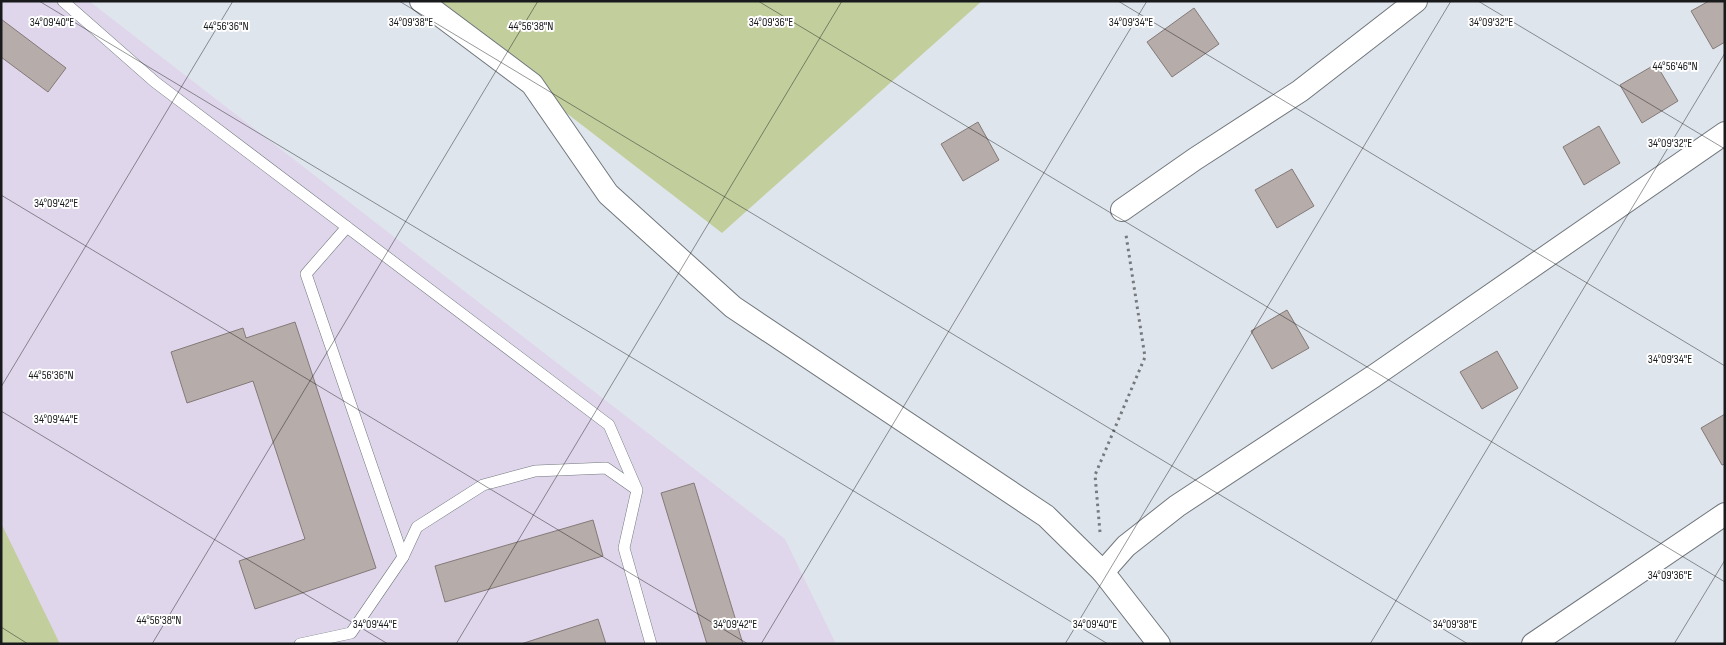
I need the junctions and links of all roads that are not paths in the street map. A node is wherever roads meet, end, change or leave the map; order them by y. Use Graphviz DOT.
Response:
graph roads {
  1 [pos="63,1"];
  2 [pos="422,1"];
  3 [pos="1416,1"];
  4 [pos="1725,133"];
  5 [pos="1122,210"];
  6 [pos="347,227"];
  7 [pos="637,490"];
  8 [pos="1725,514"];
  9 [pos="403,557"];
  10 [pos="1103,572"];
  11 [pos="300,644"];
  12 [pos="652,644"];
  13 [pos="1158,644"];
  14 [pos="1534,644"];
  1 -- 6 [label="lane"];
  2 -- 10 [label="street"];
  3 -- 5 [label="street"];
  4 -- 10 [label="street"];
  6 -- 7 [label="lane"];
  6 -- 9 [label="lane"];
  7 -- 9 [label="lane"];
  7 -- 12 [label="lane"];
  8 -- 14 [label="street"];
  9 -- 11 [label="lane"];
  10 -- 13 [label="street"];
}
